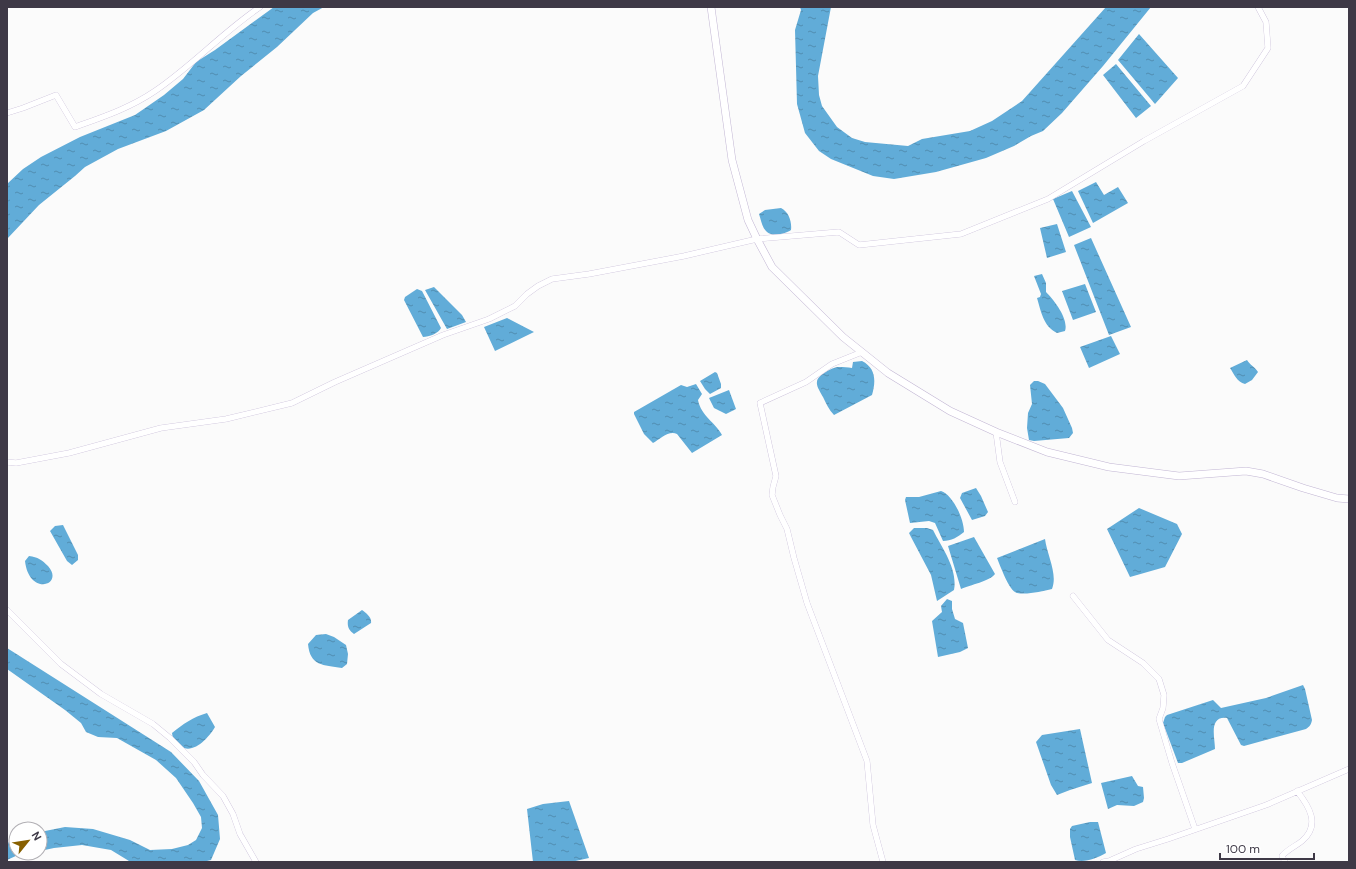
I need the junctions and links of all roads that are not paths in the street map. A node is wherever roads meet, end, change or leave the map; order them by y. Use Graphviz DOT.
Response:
graph roads {
  1 [pos="260,7"];
  2 [pos="711,7"];
  3 [pos="1258,7"];
  4 [pos="7,112"];
  5 [pos="757,239"];
  6 [pos="862,352"];
  7 [pos="996,432"];
  8 [pos="7,462"];
  9 [pos="1349,499"];
  10 [pos="1015,502"];
  11 [pos="1073,596"];
  12 [pos="7,610"];
  13 [pos="1349,769"];
  14 [pos="1297,791"];
  15 [pos="1195,829"];
  16 [pos="256,862"];
  17 [pos="883,862"];
  18 [pos="1103,862"];
  19 [pos="1285,862"];
  1 -- 4 [label="street"];
  2 -- 5 [label="street"];
  3 -- 5 [label="street"];
  5 -- 6 [label="street"];
  5 -- 8 [label="street"];
  6 -- 7 [label="street"];
  6 -- 17 [label="street"];
  7 -- 9 [label="street"];
  7 -- 10 [label="street"];
  11 -- 15 [label="street"];
  12 -- 16 [label="street"];
  13 -- 14 [label="street"];
  14 -- 15 [label="street"];
  14 -- 19 [label="street"];
  15 -- 18 [label="street"];
}
